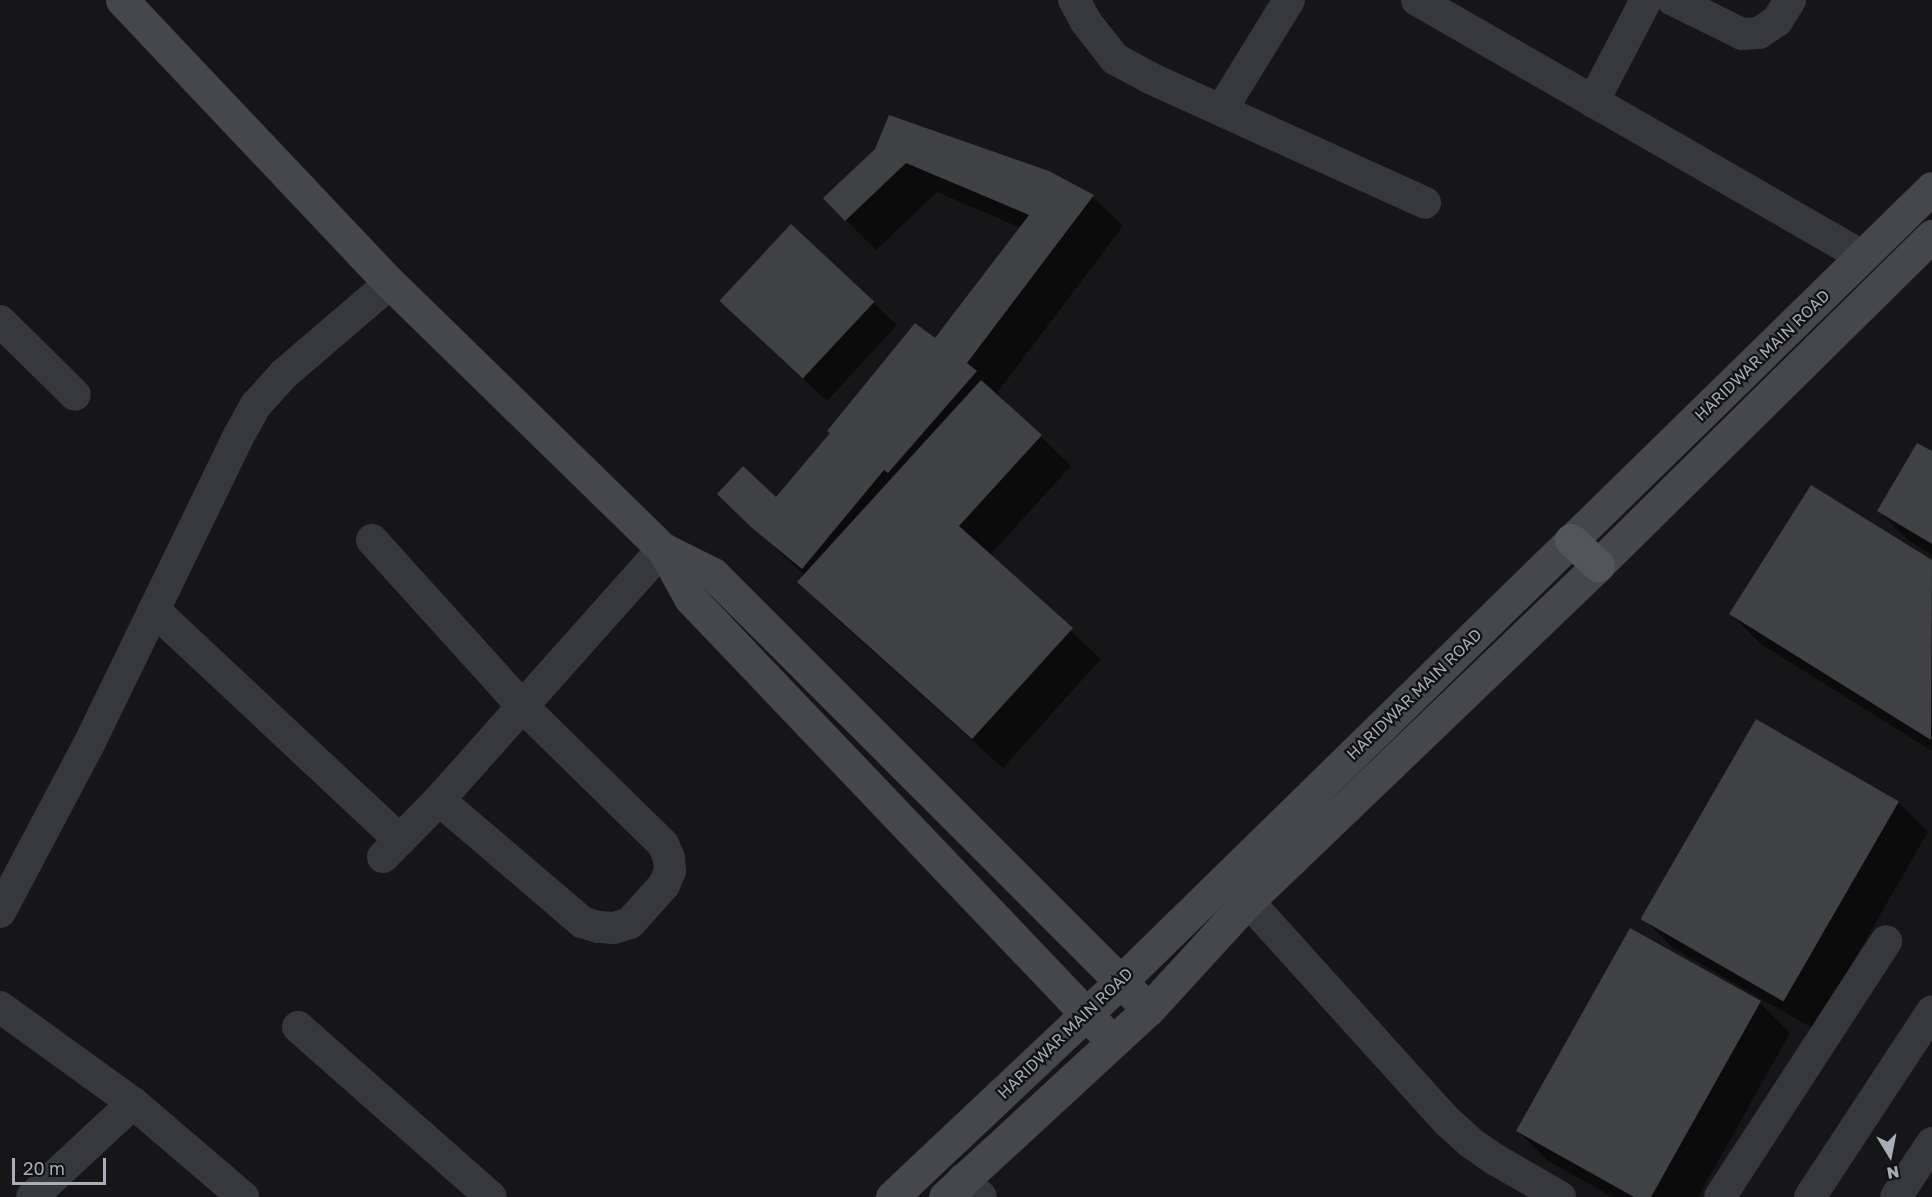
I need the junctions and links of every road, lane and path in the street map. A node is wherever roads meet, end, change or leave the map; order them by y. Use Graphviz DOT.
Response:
graph roads {
  1 [pos="122,0"];
  2 [pos="1074,0"];
  3 [pos="1289,0"];
  4 [pos="1417,0"];
  5 [pos="1646,0"];
  6 [pos="1673,0"];
  7 [pos="1790,0"];
  8 [pos="1593,102"];
  9 [pos="1222,109"];
  10 [pos="1932,188"];
  11 [pos="1425,203"];
  12 [pos="1932,236"];
  13 [pos="1862,256"];
  14 [pos="390,283"];
  15 [pos="0,321"];
  16 [pos="75,395"];
  17 [pos="372,540"];
  18 [pos="1571,540"];
  19 [pos="663,549"];
  20 [pos="1598,565"];
  21 [pos="154,610"];
  22 [pos="522,706"];
  23 [pos="440,800"];
  24 [pos="1248,901"];
  25 [pos="0,912"];
  26 [pos="1886,941"];
  27 [pos="1120,981"];
  28 [pos="0,1007"];
  29 [pos="1148,1010"];
  30 [pos="1932,1011"];
  31 [pos="1086,1014"];
  32 [pos="298,1027"];
  33 [pos="1113,1042"];
  34 [pos="133,1103"];
  35 [pos="1932,1143"];
  36 [pos="963,1191"];
  37 [pos="32,1197"];
  38 [pos="243,1197"];
  39 [pos="491,1197"];
  40 [pos="892,1197"];
  41 [pos="1560,1197"];
  42 [pos="1720,1197"];
  43 [pos="1810,1197"];
  44 [pos="1896,1197"];
  1 -- 14 [label="main road"];
  2 -- 9 [label="street"];
  3 -- 9 [label="street"];
  4 -- 8 [label="street"];
  5 -- 8 [label="street"];
  6 -- 7 [label="street"];
  8 -- 13 [label="street"];
  9 -- 11 [label="street"];
  10 -- 13 [label="main road, HARIDWAR MAIN ROAD"];
  12 -- 20 [label="main road, HARIDWAR MAIN ROAD"];
  13 -- 18 [label="main road, HARIDWAR MAIN ROAD"];
  14 -- 19 [label="main road"];
  14 -- 21 [label="street"];
  15 -- 16 [label="street"];
  17 -- 22 [label="street"];
  18 -- 20 [label="main road"];
  18 -- 27 [label="main road, HARIDWAR MAIN ROAD"];
  19 -- 22 [label="street"];
  19 -- 27 [label="main road"];
  19 -- 31 [label="main road"];
  20 -- 24 [label="main road, HARIDWAR MAIN ROAD"];
  21 -- 23 [label="street"];
  21 -- 25 [label="street"];
  22 -- 23 [label="street"];
  22 -- 23 [label="street"];
  24 -- 29 [label="main road, HARIDWAR MAIN ROAD"];
  24 -- 41 [label="street"];
  26 -- 42 [label="street"];
  27 -- 29 [label="main road"];
  27 -- 31 [label="main road, HARIDWAR MAIN ROAD"];
  28 -- 34 [label="street"];
  29 -- 33 [label="main road, HARIDWAR MAIN ROAD"];
  30 -- 43 [label="street"];
  31 -- 33 [label="main road"];
  31 -- 40 [label="main road, HARIDWAR MAIN ROAD"];
  32 -- 39 [label="street"];
  33 -- 36 [label="main road, HARIDWAR MAIN ROAD"];
  34 -- 37 [label="street"];
  34 -- 38 [label="street"];
  35 -- 44 [label="street"];
}
